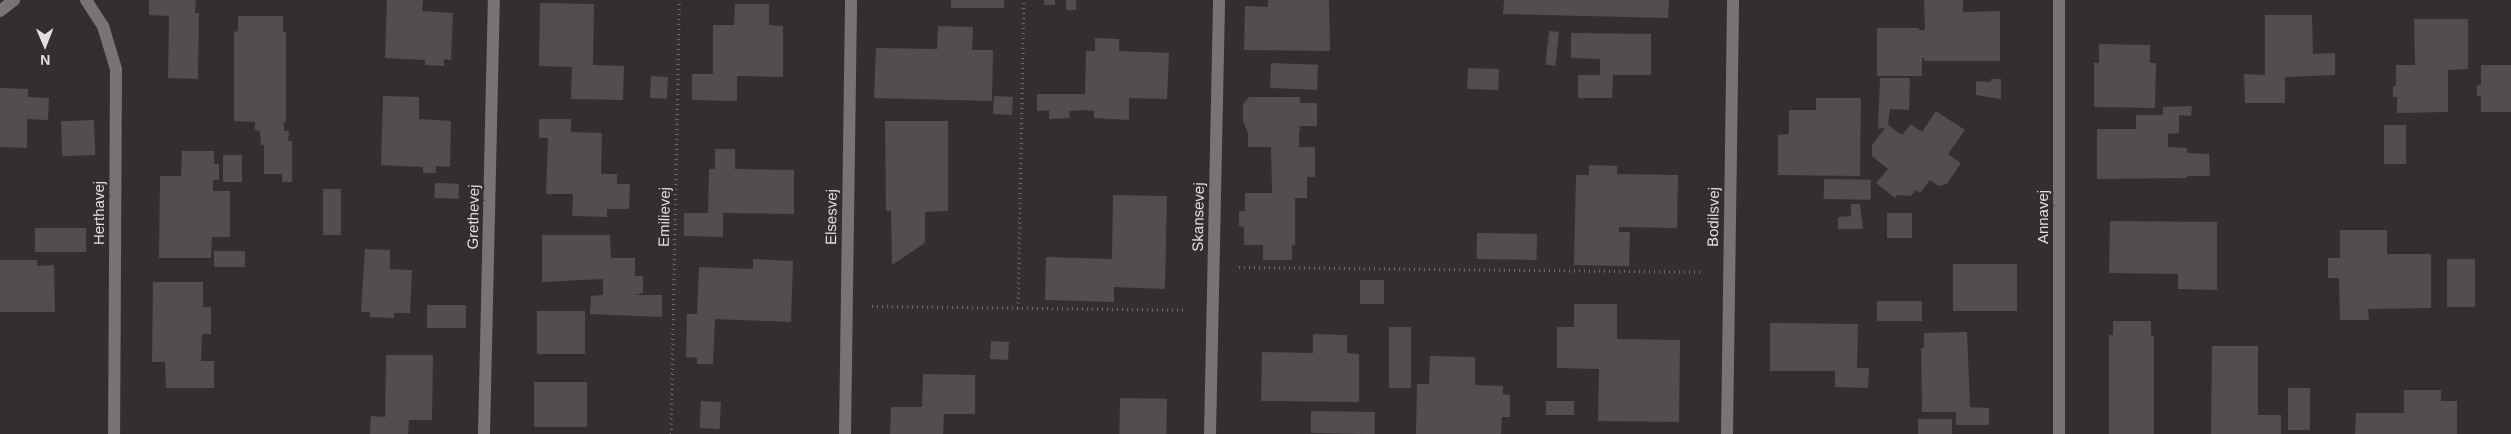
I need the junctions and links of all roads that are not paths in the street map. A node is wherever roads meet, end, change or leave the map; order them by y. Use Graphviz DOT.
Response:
graph roads {
  1 [pos="14,0"];
  2 [pos="86,0"];
  3 [pos="494,0"];
  4 [pos="851,0"];
  5 [pos="1219,0"];
  6 [pos="1733,0"];
  7 [pos="2059,0"];
  8 [pos="0,11"];
  9 [pos="114,434"];
  10 [pos="484,434"];
  11 [pos="845,434"];
  12 [pos="1210,434"];
  13 [pos="1727,434"];
  14 [pos="2059,434"];
  1 -- 8 [label="street"];
  2 -- 9 [label="street, Herthavej"];
  3 -- 10 [label="street, Grethevej"];
  4 -- 11 [label="street, Elsesvej"];
  5 -- 12 [label="street, Skansevej"];
  6 -- 13 [label="street, Bodilsvej"];
  7 -- 14 [label="street, Annavej"];
}
